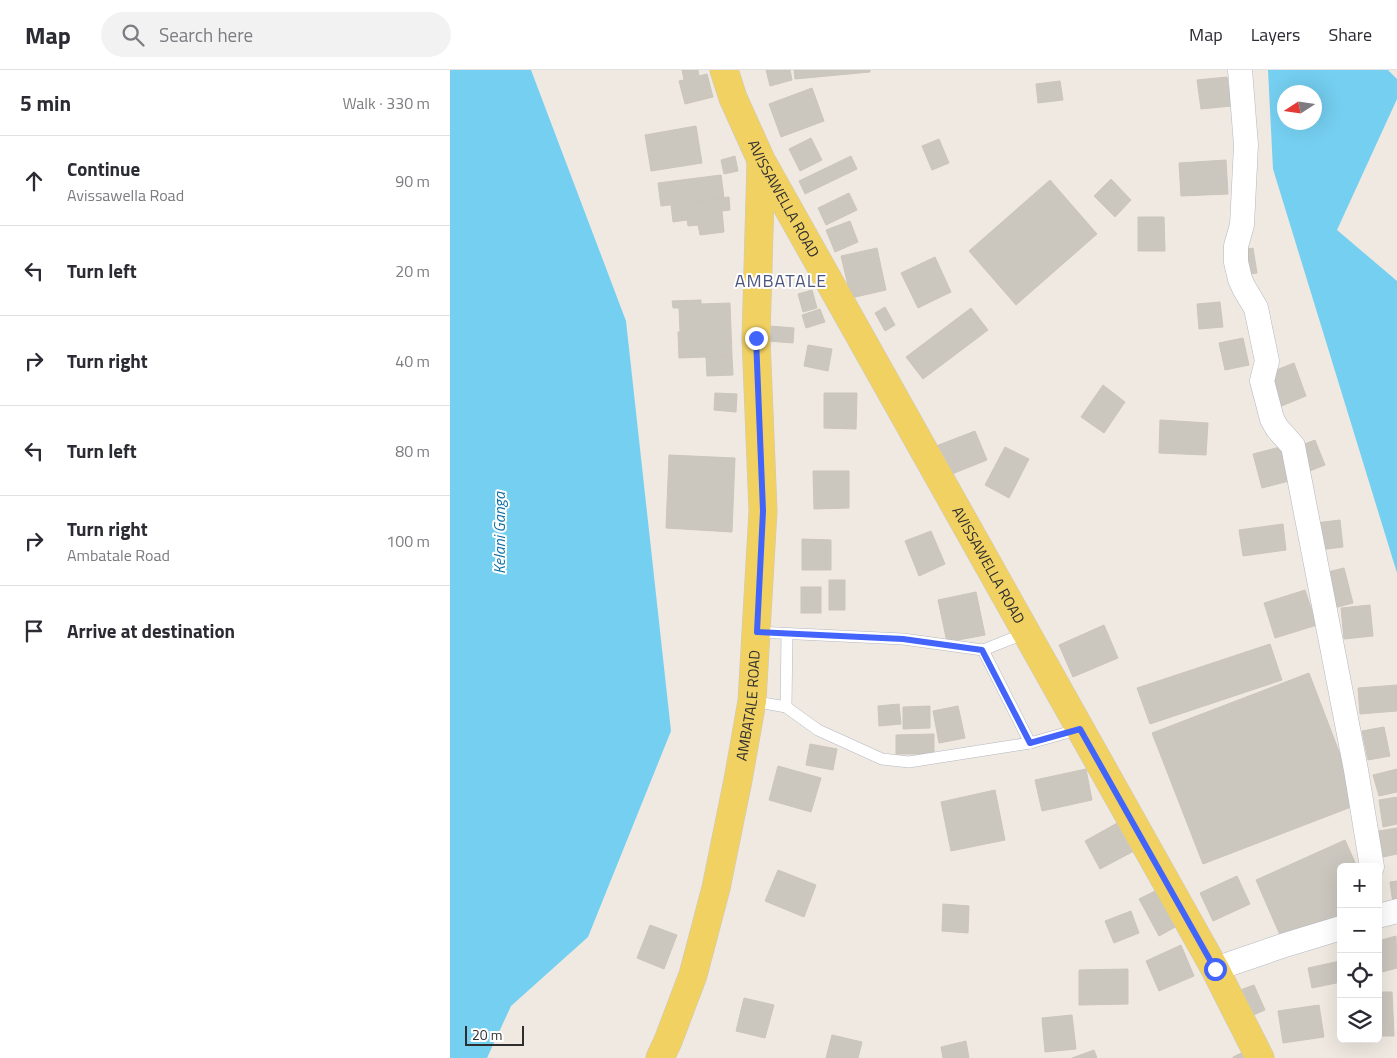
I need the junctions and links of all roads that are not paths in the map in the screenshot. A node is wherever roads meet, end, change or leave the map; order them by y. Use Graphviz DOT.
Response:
graph roads {
  1 [pos="724,70"];
  2 [pos="1240,70"];
  3 [pos="761,160"];
  4 [pos="757,632"];
  5 [pos="1026,633"];
  6 [pos="787,634"];
  7 [pos="982,650"];
  8 [pos="752,700"];
  9 [pos="786,707"];
  10 [pos="1080,729"];
  11 [pos="1030,743"];
  12 [pos="1371,863"];
  13 [pos="1337,929"];
  14 [pos="1215,969"];
  15 [pos="660,1058"];
  16 [pos="1260,1058"];
  1 -- 3 [label="main road, AVISSAWELLA ROAD"];
  2 -- 12 [label="street"];
  3 -- 4 [label="main road, AMBATALE ROAD"];
  3 -- 5 [label="main road, AVISSAWELLA ROAD"];
  4 -- 6 [label="lane"];
  4 -- 8 [label="main road, AMBATALE ROAD"];
  5 -- 7 [label="lane"];
  5 -- 10 [label="main road, AVISSAWELLA ROAD"];
  6 -- 7 [label="lane"];
  6 -- 9 [label="lane"];
  7 -- 11 [label="lane"];
  8 -- 9 [label="lane"];
  8 -- 15 [label="main road, AMBATALE ROAD"];
  9 -- 11 [label="lane"];
  10 -- 11 [label="lane"];
  10 -- 14 [label="main road, AVISSAWELLA ROAD"];
  13 -- 14 [label="street"];
  14 -- 16 [label="main road, AVISSAWELLA ROAD"];
}
